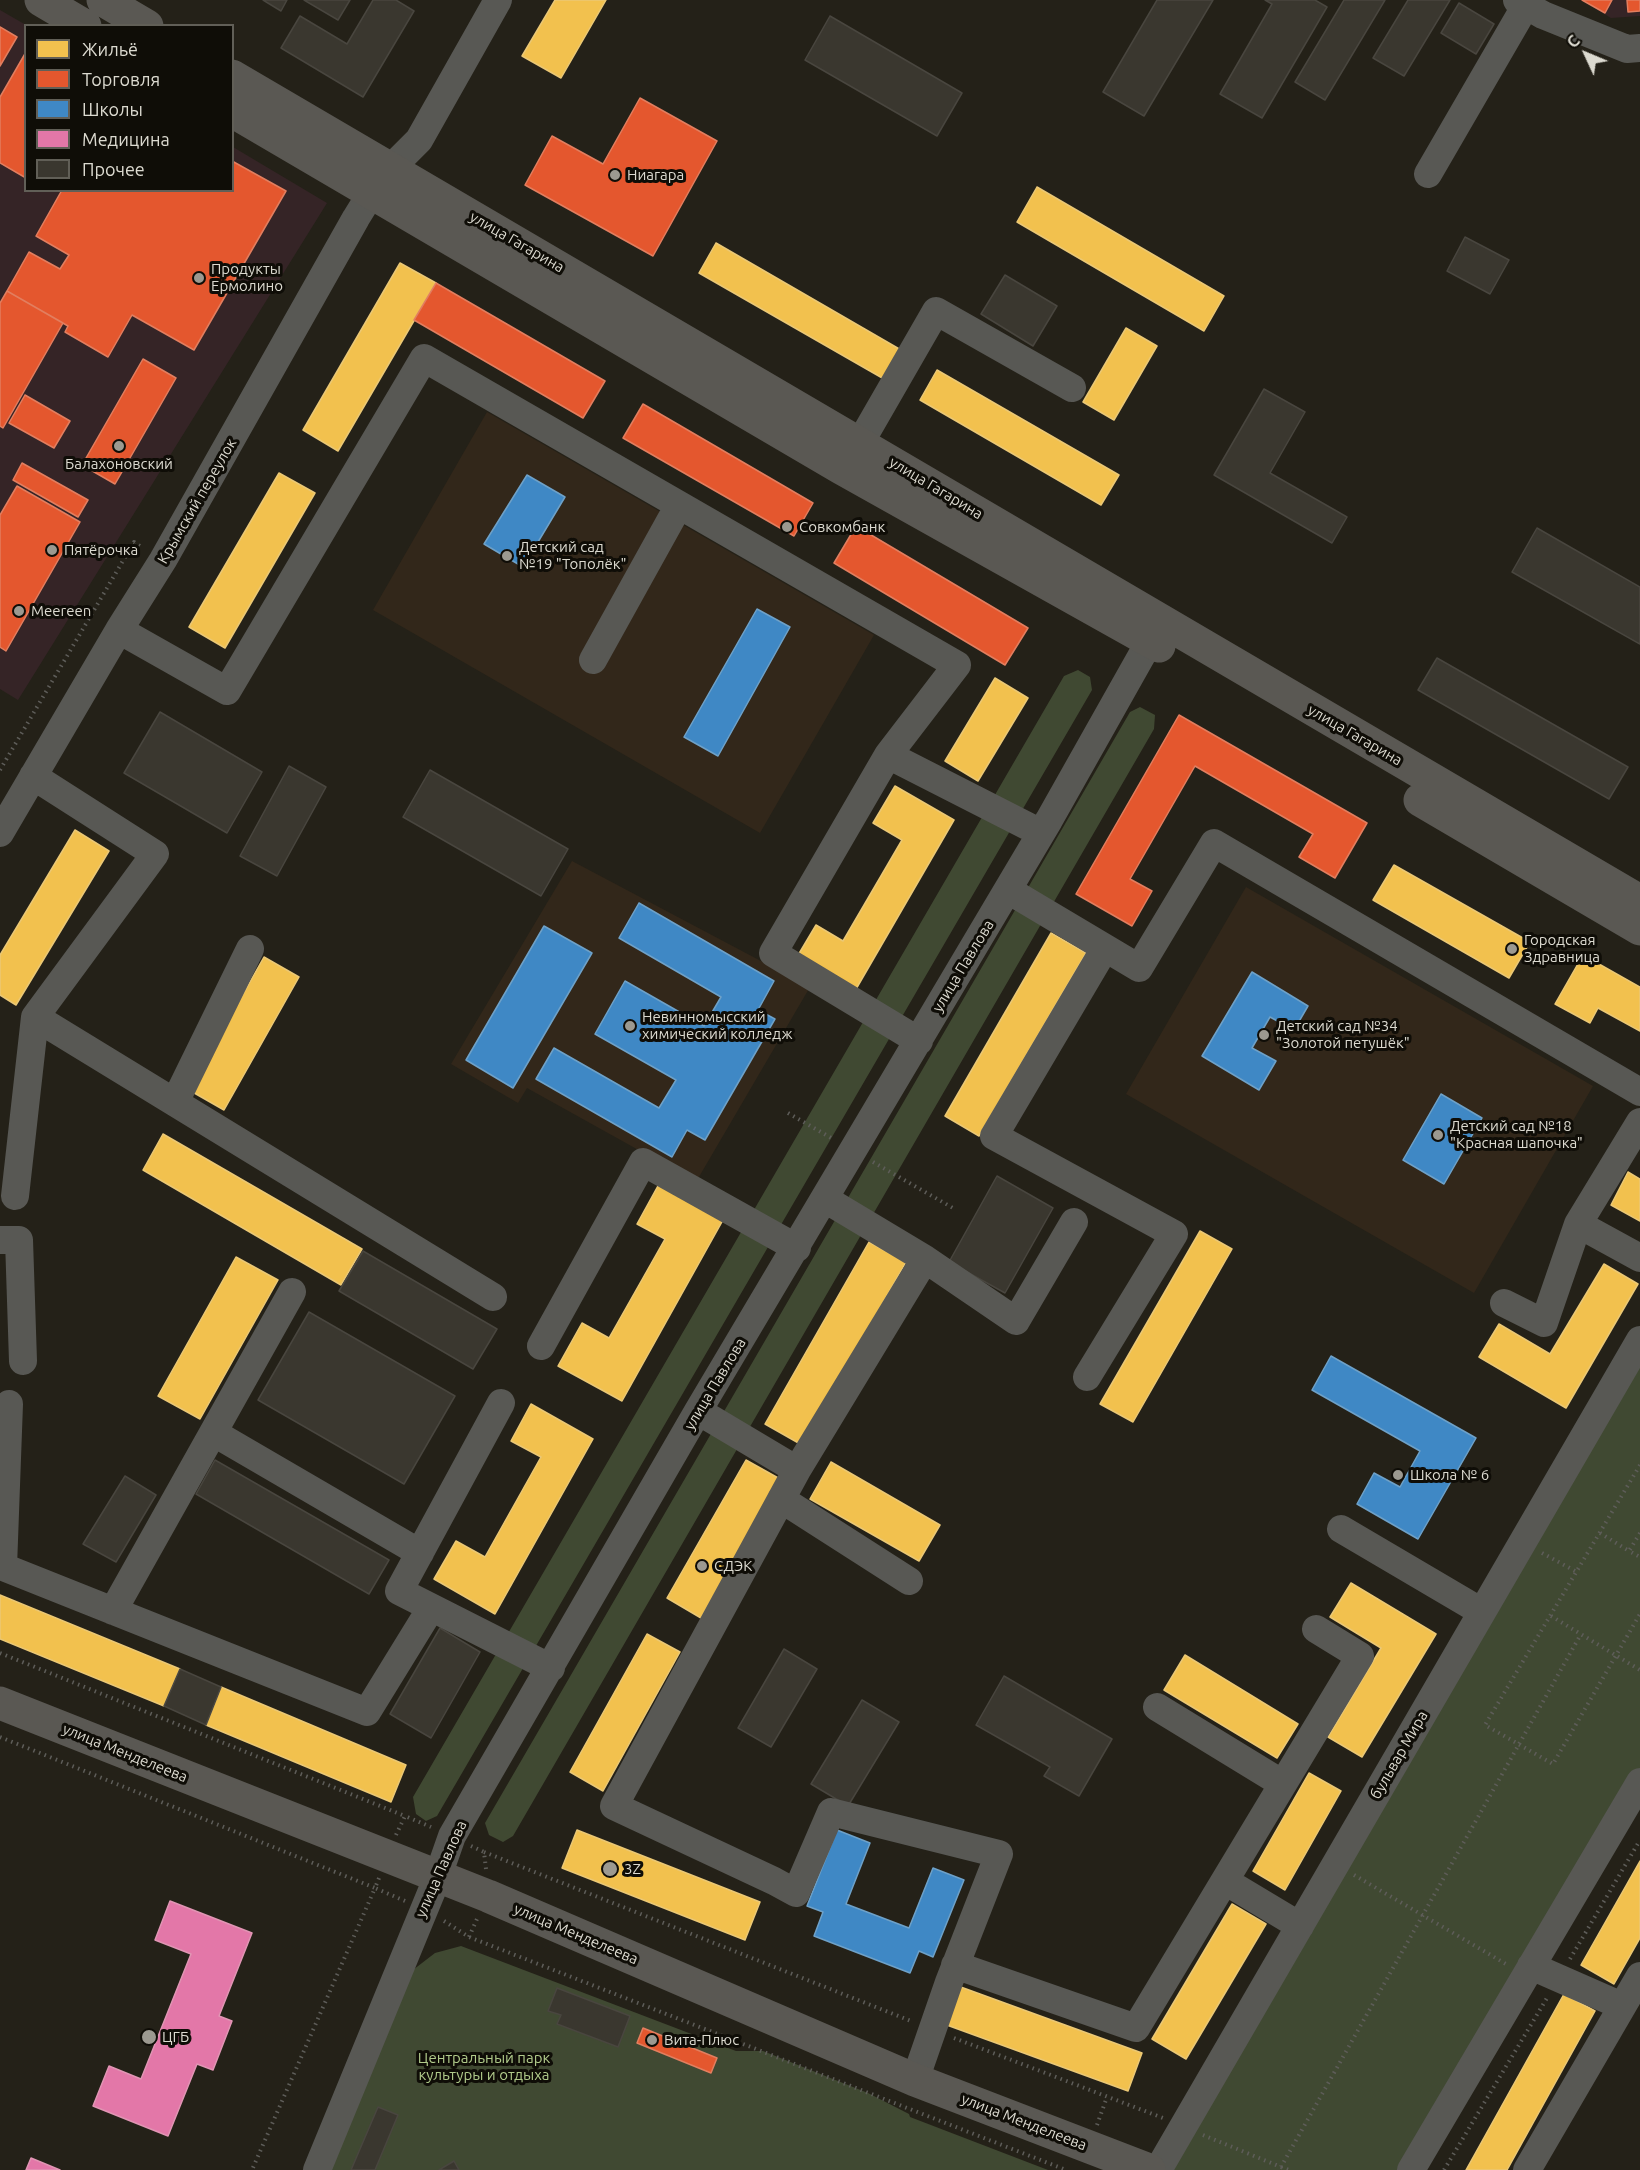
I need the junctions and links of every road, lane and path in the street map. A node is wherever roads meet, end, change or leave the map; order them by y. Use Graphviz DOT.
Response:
graph roads {
  1 [pos="41,0"];
  2 [pos="103,0"];
  3 [pos="498,0"];
  4 [pos="1521,3"];
  5 [pos="82,24"];
  6 [pos="144,24"];
  7 [pos="1640,48"];
  8 [pos="234,77"];
  9 [pos="234,112"];
  10 [pos="1428,174"];
  11 [pos="381,180"];
  12 [pos="1072,388"];
  13 [pos="860,444"];
  14 [pos="679,506"];
  15 [pos="134,542"];
  16 [pos="119,630"];
  17 [pos="1156,631"];
  18 [pos="593,660"];
  19 [pos="888,755"];
  20 [pos="0,770"];
  21 [pos="33,776"];
  22 [pos="0,833"];
  23 [pos="1041,833"];
  24 [pos="1008,890"];
  25 [pos="1640,901"];
  26 [pos="1640,929"];
  27 [pos="1106,948"];
  28 [pos="250,949"];
  29 [pos="35,1017"];
  30 [pos="919,1041"];
  31 [pos="1640,1092"];
  32 [pos="175,1102"];
  33 [pos="1640,1122"];
  34 [pos="15,1196"];
  35 [pos="825,1199"];
  36 [pos="1074,1222"];
  37 [pos="1578,1224"];
  38 [pos="0,1240"];
  39 [pos="796,1248"];
  40 [pos="1640,1258"];
  41 [pos="925,1259"];
  42 [pos="292,1292"];
  43 [pos="493,1297"];
  44 [pos="1504,1303"];
  45 [pos="1640,1340"];
  46 [pos="541,1346"];
  47 [pos="23,1361"];
  48 [pos="1087,1377"];
  49 [pos="501,1403"];
  50 [pos="9,1404"];
  51 [pos="698,1411"];
  52 [pos="214,1433"];
  53 [pos="1640,1465"];
  54 [pos="797,1470"];
  55 [pos="781,1499"];
  56 [pos="1341,1529"];
  57 [pos="1600,1533"];
  58 [pos="1640,1533"];
  59 [pos="1629,1551"];
  60 [pos="420,1553"];
  61 [pos="1640,1557"];
  62 [pos="909,1581"];
  63 [pos="431,1608"];
  64 [pos="112,1611"];
  65 [pos="1482,1612"];
  66 [pos="1640,1614"];
  67 [pos="1551,1616"];
  68 [pos="1316,1629"];
  69 [pos="1581,1634"];
  70 [pos="0,1653"];
  71 [pos="1616,1655"];
  72 [pos="551,1668"];
  73 [pos="1640,1670"];
  74 [pos="0,1703"];
  75 [pos="1157,1707"];
  76 [pos="0,1737"];
  77 [pos="1518,1744"];
  78 [pos="1640,1782"];
  79 [pos="1283,1784"];
  80 [pos="405,1816"];
  81 [pos="1640,1840"];
  82 [pos="484,1852"];
  83 [pos="1336,1864"];
  84 [pos="438,1876"];
  85 [pos="1225,1881"];
  86 [pos="1422,1915"];
  87 [pos="1300,1926"];
  88 [pos="469,1937"];
  89 [pos="955,1965"];
  90 [pos="1528,1971"];
  91 [pos="1640,1976"];
  92 [pos="1558,1979"];
  93 [pos="1622,2006"];
  94 [pos="932,2029"];
  95 [pos="915,2080"];
  96 [pos="1184,2127"];
  97 [pos="1109,2163"];
  98 [pos="1281,2167"];
  99 [pos="252,2170"];
  100 [pos="317,2170"];
  101 [pos="1066,2170"];
  102 [pos="1149,2170"];
  103 [pos="1158,2170"];
  104 [pos="1289,2170"];
  105 [pos="1410,2170"];
  106 [pos="1444,2170"];
  107 [pos="1527,2170"];
  1 -- 5 [label="main road"];
  2 -- 6 [label="main road"];
  3 -- 11 [label="street, Крымский переулок"];
  4 -- 7 [label="street"];
  4 -- 10 [label="street"];
  8 -- 11 [label="main road, улица Гагарина"];
  9 -- 11 [label="main road, улица Гагарина"];
  11 -- 13 [label="main road, улица Гагарина"];
  11 -- 16 [label="street, Крымский переулок"];
  11 -- 17 [label="main road, улица Гагарина"];
  12 -- 13 [label="street"];
  13 -- 17 [label="main road, улица Гагарина"];
  14 -- 16 [label="street"];
  14 -- 18 [label="street"];
  14 -- 19 [label="street"];
  15 -- 20 [label="path"];
  16 -- 21 [label="street, Крымский переулок"];
  17 -- 23 [label="street, улица Павлова"];
  17 -- 25 [label="main road, улица Гагарина"];
  17 -- 26 [label="main road, улица Гагарина"];
  19 -- 23 [label="street"];
  19 -- 30 [label="street"];
  21 -- 22 [label="street, Крымский переулок"];
  21 -- 29 [label="street"];
  23 -- 24 [label="street, улица Павлова"];
  24 -- 27 [label="street"];
  24 -- 30 [label="street, улица Павлова"];
  27 -- 31 [label="street"];
  27 -- 48 [label="street"];
  28 -- 32 [label="street"];
  29 -- 32 [label="street"];
  29 -- 34 [label="street"];
  30 -- 35 [label="street, улица Павлова"];
  32 -- 43 [label="street"];
  33 -- 37 [label="street"];
  35 -- 39 [label="street, улица Павлова"];
  35 -- 41 [label="street"];
  36 -- 41 [label="street"];
  37 -- 40 [label="street"];
  37 -- 44 [label="street"];
  38 -- 47 [label="street"];
  39 -- 46 [label="street"];
  39 -- 51 [label="street, улица Павлова"];
  41 -- 54 [label="street"];
  42 -- 52 [label="street"];
  45 -- 65 [label="street, бульвар Мира"];
  49 -- 60 [label="street"];
  50 -- 64 [label="street"];
  51 -- 54 [label="street"];
  51 -- 72 [label="street, улица Павлова"];
  52 -- 60 [label="street"];
  52 -- 64 [label="street"];
  53 -- 57 [label="path"];
  54 -- 55 [label="street"];
  55 -- 62 [label="street"];
  55 -- 89 [label="street"];
  56 -- 65 [label="street"];
  57 -- 59 [label="path"];
  57 -- 67 [label="path"];
  58 -- 59 [label="path"];
  59 -- 61 [label="path"];
  60 -- 63 [label="street"];
  63 -- 64 [label="street"];
  63 -- 72 [label="street"];
  65 -- 83 [label="street, бульвар Мира"];
  66 -- 71 [label="path"];
  67 -- 69 [label="path"];
  67 -- 77 [label="path"];
  68 -- 79 [label="street"];
  69 -- 71 [label="path"];
  69 -- 77 [label="path"];
  70 -- 80 [label="path"];
  71 -- 73 [label="path"];
  71 -- 77 [label="path"];
  72 -- 84 [label="street, улица Павлова"];
  74 -- 84 [label="main road, улица Менделеева"];
  75 -- 79 [label="street"];
  76 -- 99 [label="path"];
  77 -- 86 [label="path"];
  78 -- 90 [label="street"];
  79 -- 85 [label="street"];
  81 -- 92 [label="path"];
  82 -- 94 [label="path"];
  83 -- 86 [label="path"];
  83 -- 87 [label="street, бульвар Мира"];
  84 -- 95 [label="main road, улица Менделеева"];
  84 -- 100 [label="street, улица Павлова"];
  85 -- 87 [label="street"];
  85 -- 89 [label="street"];
  86 -- 90 [label="path"];
  86 -- 98 [label="path"];
  87 -- 96 [label="street, бульвар Мира"];
  88 -- 101 [label="path"];
  89 -- 94 [label="street"];
  90 -- 92 [label="street"];
  90 -- 105 [label="street"];
  91 -- 93 [label="street"];
  92 -- 93 [label="street"];
  92 -- 106 [label="path"];
  93 -- 107 [label="street"];
  94 -- 95 [label="street"];
  94 -- 96 [label="path"];
  95 -- 97 [label="main road, улица Менделеева"];
  96 -- 98 [label="path"];
  96 -- 103 [label="street, бульвар Мира"];
  97 -- 102 [label="main road, улица Менделеева"];
  98 -- 104 [label="path"];
}
